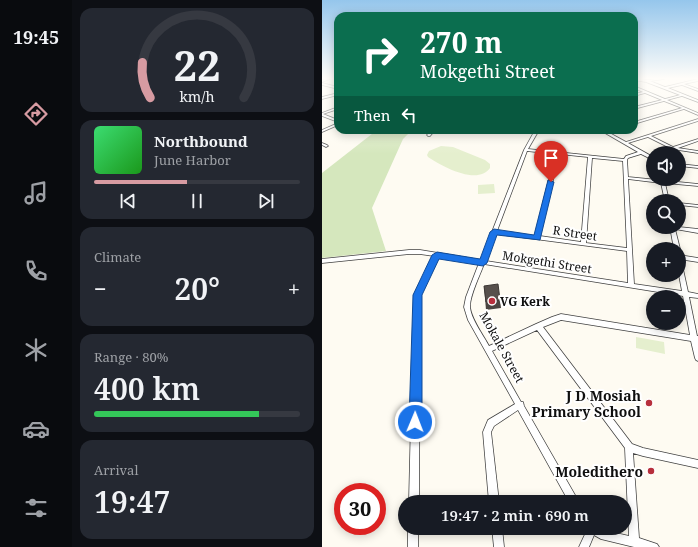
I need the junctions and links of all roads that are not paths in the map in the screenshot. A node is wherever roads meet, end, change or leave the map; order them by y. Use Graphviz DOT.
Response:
graph roads {
  1 [pos="651,104"];
  2 [pos="673,104"];
  3 [pos="638,107"];
  4 [pos="685,108"];
  5 [pos="334,110"];
  6 [pos="322,114"];
  7 [pos="698,114"];
  8 [pos="334,119"];
  9 [pos="698,120"];
  10 [pos="638,122"];
  11 [pos="334,126"];
  12 [pos="322,131"];
  13 [pos="535,134"];
  14 [pos="609,134"];
  15 [pos="648,136"];
  16 [pos="698,140"];
  17 [pos="626,143"];
  18 [pos="669,146"];
  19 [pos="679,146"];
  20 [pos="526,150"];
  21 [pos="686,150"];
  22 [pos="642,152"];
  23 [pos="698,152"];
  24 [pos="557,153"];
  25 [pos="646,155"];
  26 [pos="590,157"];
  27 [pos="625,160"];
  28 [pos="686,166"];
  29 [pos="698,167"];
  30 [pos="626,178"];
  31 [pos="646,180"];
  32 [pos="686,184"];
  33 [pos="698,185"];
  34 [pos="686,205"];
  35 [pos="698,206"];
  36 [pos="686,229"];
  37 [pos="698,231"];
  38 [pos="494,232"];
  39 [pos="538,238"];
  40 [pos="583,244"];
  41 [pos="629,250"];
  42 [pos="437,255"];
  43 [pos="686,258"];
  44 [pos="698,260"];
  45 [pos="322,261"];
  46 [pos="483,263"];
  47 [pos="631,285"];
  48 [pos="661,290"];
  49 [pos="686,294"];
  50 [pos="698,296"];
  51 [pos="686,298"];
  52 [pos="538,326"];
  53 [pos="696,339"];
  54 [pos="488,350"];
  55 [pos="698,358"];
  56 [pos="520,405"];
  57 [pos="629,447"];
  58 [pos="698,464"];
  59 [pos="414,495"];
  60 [pos="493,495"];
  61 [pos="570,495"];
  62 [pos="413,535"];
  63 [pos="498,535"];
  64 [pos="589,535"];
  65 [pos="605,535"];
  66 [pos="634,542"];
  67 [pos="413,547"];
  68 [pos="499,547"];
  69 [pos="584,547"];
  70 [pos="654,547"];
  1 -- 3 [label="street"];
  2 -- 4 [label="street"];
  4 -- 7 [label="street"];
  4 -- 10 [label="street"];
  5 -- 6 [label="street"];
  6 -- 8 [label="street"];
  9 -- 15 [label="street"];
  11 -- 12 [label="street"];
  13 -- 20 [label="street, Mokale Street"];
  14 -- 17 [label="street"];
  15 -- 17 [label="street"];
  15 -- 18 [label="street"];
  16 -- 19 [label="street"];
  17 -- 22 [label="street"];
  20 -- 24 [label="street"];
  20 -- 38 [label="street, Mokale Street"];
  21 -- 23 [label="street"];
  22 -- 25 [label="street"];
  22 -- 27 [label="street"];
  24 -- 26 [label="street"];
  24 -- 39 [label="street"];
  26 -- 27 [label="street"];
  26 -- 40 [label="street"];
  27 -- 30 [label="street"];
  28 -- 29 [label="street"];
  30 -- 31 [label="street"];
  30 -- 41 [label="street"];
  32 -- 33 [label="street"];
  34 -- 35 [label="street"];
  36 -- 37 [label="street"];
  38 -- 39 [label="street, R Street"];
  38 -- 46 [label="street, Mokale Street"];
  39 -- 40 [label="street, R Street"];
  40 -- 41 [label="street, R Street"];
  41 -- 47 [label="street"];
  42 -- 45 [label="street, Mokgethi Street"];
  42 -- 46 [label="street, Mokgethi Street"];
  42 -- 59 [label="street"];
  43 -- 44 [label="street"];
  46 -- 47 [label="street, Mokgethi Street"];
  46 -- 54 [label="street, Mokale Street"];
  47 -- 48 [label="street, Mokgethi Street"];
  49 -- 50 [label="street, Mokgethi Street"];
  51 -- 53 [label="street"];
  52 -- 53 [label="street"];
  52 -- 54 [label="street"];
  52 -- 57 [label="street"];
  53 -- 55 [label="street"];
  54 -- 56 [label="street, Mokale Street"];
  56 -- 60 [label="street"];
  56 -- 61 [label="street, Mokale Street"];
  57 -- 58 [label="street"];
  57 -- 66 [label="street"];
  62 -- 67 [label="street"];
  63 -- 68 [label="street"];
  64 -- 69 [label="street"];
  65 -- 66 [label="street"];
  66 -- 70 [label="street"];
}
